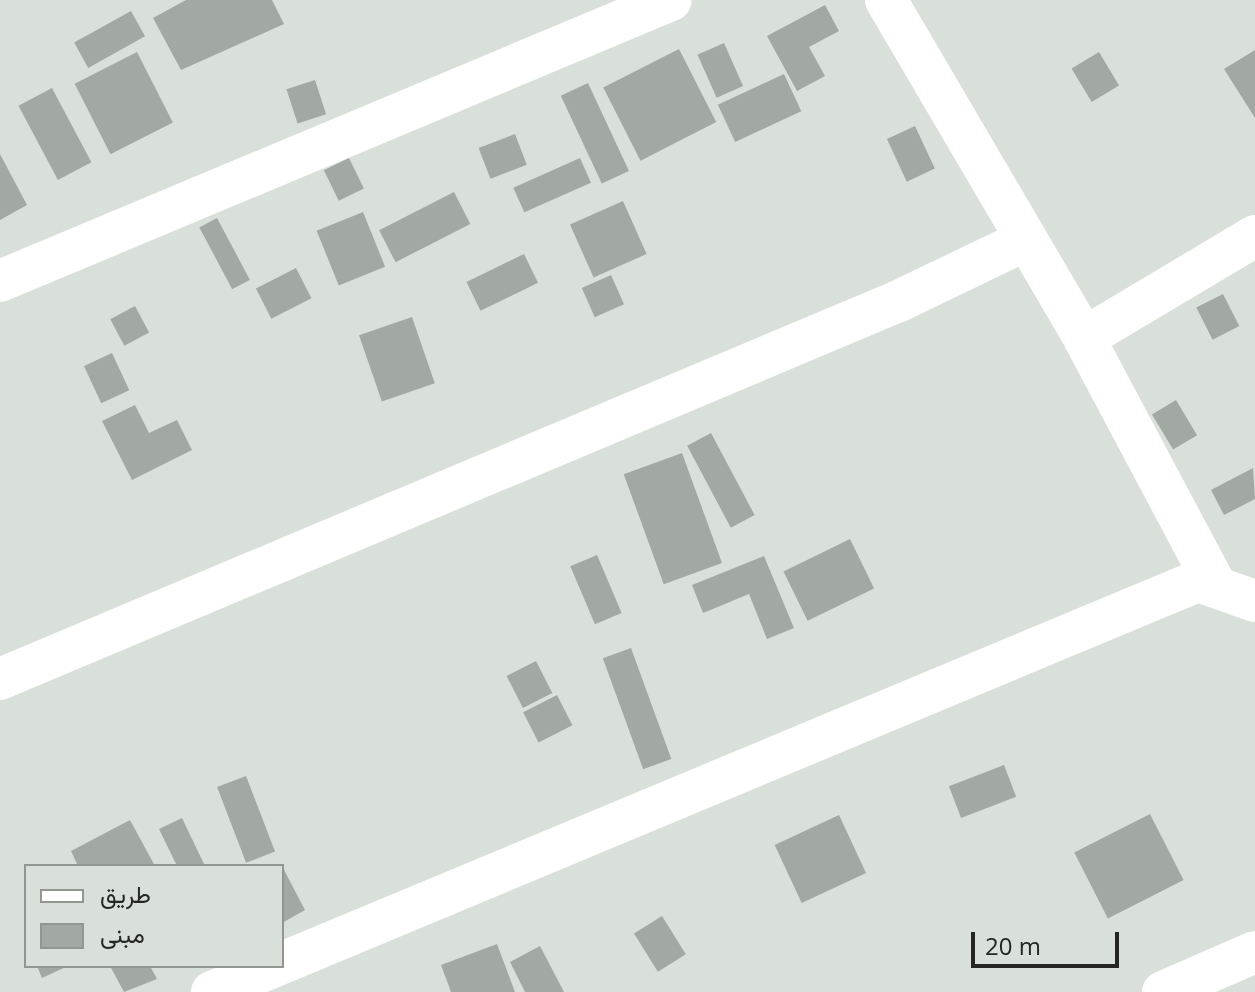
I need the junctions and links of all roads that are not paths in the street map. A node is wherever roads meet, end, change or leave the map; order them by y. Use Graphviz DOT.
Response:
graph roads {
  1 [pos="671,0"];
  2 [pos="886,0"];
  3 [pos="1255,236"];
  4 [pos="1026,240"];
  5 [pos="0,281"];
  6 [pos="1084,338"];
  7 [pos="1215,584"];
  8 [pos="1255,601"];
  9 [pos="0,679"];
  10 [pos="1255,952"];
  11 [pos="284,962"];
  12 [pos="270,968"];
  13 [pos="212,992"];
  14 [pos="1163,992"];
  1 -- 5 [label="street"];
  2 -- 4 [label="street"];
  3 -- 6 [label="street"];
  4 -- 6 [label="street"];
  4 -- 9 [label="street"];
  6 -- 7 [label="street"];
  7 -- 8 [label="street"];
  7 -- 11 [label="street"];
  10 -- 14 [label="street"];
  12 -- 13 [label="street"];
}
